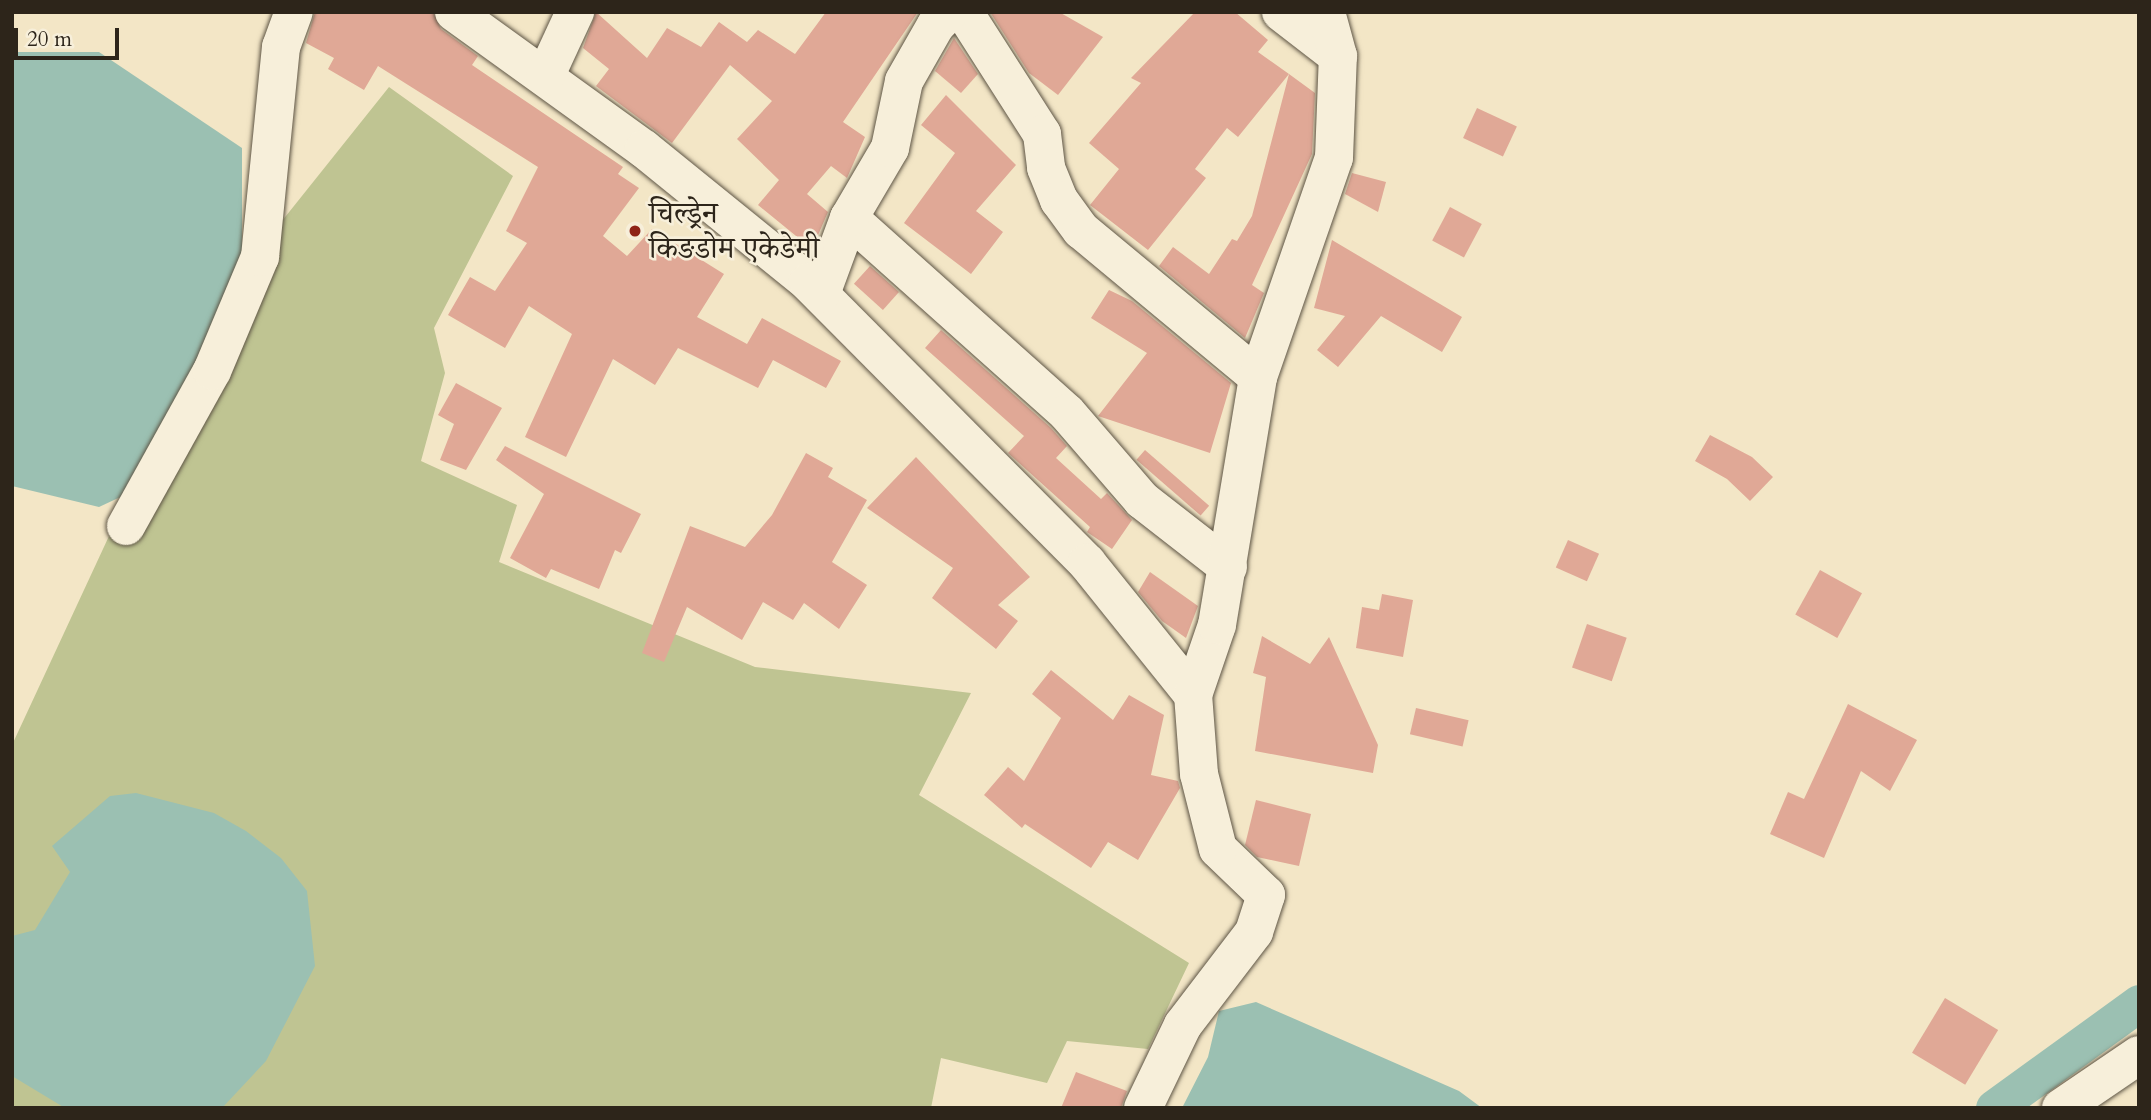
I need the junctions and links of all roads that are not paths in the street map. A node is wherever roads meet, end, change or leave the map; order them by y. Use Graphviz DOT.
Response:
graph roads {
  1 [pos="294,12"];
  2 [pos="454,12"];
  3 [pos="575,12"];
  4 [pos="949,12"];
  5 [pos="964,12"];
  6 [pos="1281,12"];
  7 [pos="1326,12"];
  8 [pos="1338,56"];
  9 [pos="545,78"];
  10 [pos="849,218"];
  11 [pos="821,294"];
  12 [pos="1258,377"];
  13 [pos="126,526"];
  14 [pos="1228,567"];
  15 [pos="1193,695"];
  16 [pos="2139,1055"];
  17 [pos="1143,1108"];
  18 [pos="2061,1108"];
  1 -- 13 [label="street"];
  2 -- 9 [label="street"];
  3 -- 9 [label="street"];
  4 -- 10 [label="street"];
  5 -- 12 [label="street"];
  6 -- 8 [label="street"];
  7 -- 8 [label="street"];
  8 -- 12 [label="street"];
  9 -- 11 [label="street"];
  10 -- 11 [label="street"];
  10 -- 14 [label="street"];
  11 -- 15 [label="street"];
  12 -- 14 [label="street"];
  14 -- 15 [label="street"];
  15 -- 17 [label="street"];
  16 -- 18 [label="street"];
}
